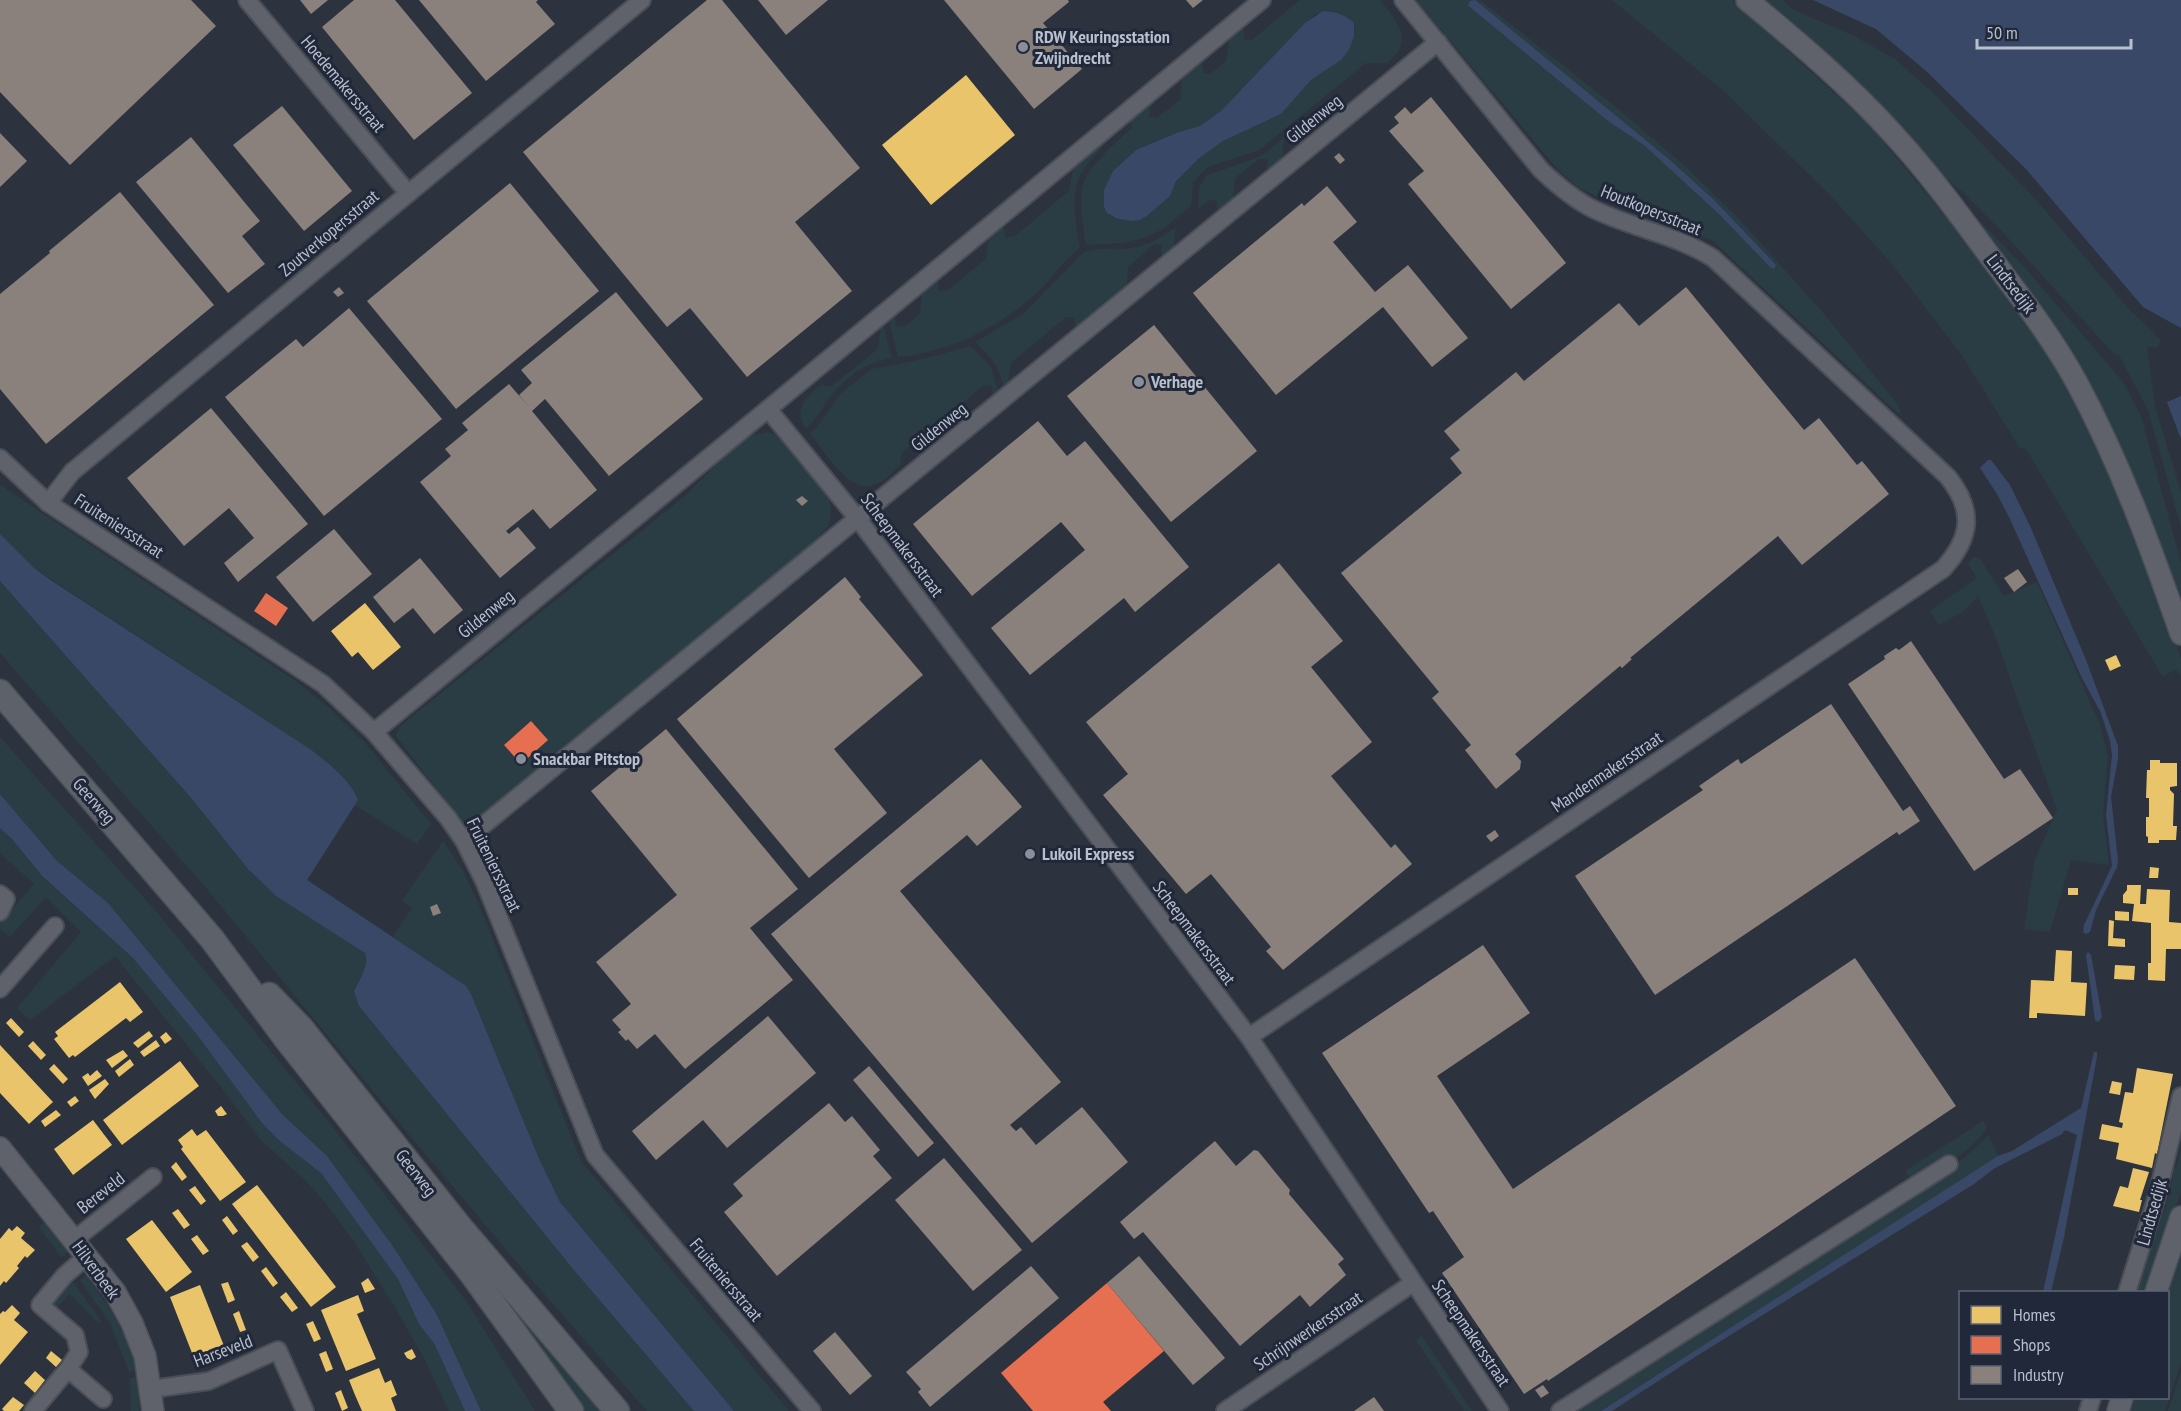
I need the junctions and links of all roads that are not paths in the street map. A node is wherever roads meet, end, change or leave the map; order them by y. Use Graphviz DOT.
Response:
graph roads {
  1 [pos="248,0"];
  2 [pos="642,0"];
  3 [pos="1262,0"];
  4 [pos="1403,0"];
  5 [pos="1747,0"];
  6 [pos="1438,42"];
  7 [pos="408,193"];
  8 [pos="768,409"];
  9 [pos="0,458"];
  10 [pos="48,503"];
  11 [pos="858,519"];
  12 [pos="1966,522"];
  13 [pos="2181,634"];
  14 [pos="0,692"];
  15 [pos="374,732"];
  16 [pos="464,841"];
  17 [pos="0,894"];
  18 [pos="0,912"];
  19 [pos="55,926"];
  20 [pos="212,939"];
  21 [pos="0,989"];
  22 [pos="1249,1037"];
  23 [pos="2181,1096"];
  24 [pos="0,1148"];
  25 [pos="1948,1164"];
  26 [pos="153,1177"];
  27 [pos="2181,1217"];
  28 [pos="80,1248"];
  29 [pos="1413,1283"];
  30 [pos="2128,1291"];
  31 [pos="2157,1291"];
  32 [pos="68,1369"];
  33 [pos="152,1389"];
  34 [pos="104,1399"];
  35 [pos="33,1411"];
  36 [pos="153,1411"];
  37 [pos="305,1411"];
  38 [pos="571,1411"];
  39 [pos="617,1411"];
  40 [pos="812,1411"];
  41 [pos="1225,1411"];
  42 [pos="1500,1411"];
  43 [pos="1560,1411"];
  1 -- 7 [label="street, Hoedemakersstraat"];
  2 -- 7 [label="street, Zoutverkopersstraat"];
  3 -- 8 [label="street, Gildenweg"];
  4 -- 6 [label="street, Houtkopersstraat"];
  5 -- 13 [label="street, Lindtsedijk"];
  6 -- 11 [label="street, Gildenweg"];
  6 -- 12 [label="street, Houtkopersstraat"];
  7 -- 10 [label="street, Zoutverkopersstraat"];
  8 -- 11 [label="street, Scheepmakersstraat"];
  8 -- 15 [label="street, Gildenweg"];
  9 -- 10 [label="street, Fruiteniersstraat"];
  10 -- 15 [label="street, Fruiteniersstraat"];
  11 -- 16 [label="street, Gildenweg"];
  11 -- 22 [label="street, Scheepmakersstraat"];
  12 -- 22 [label="street, Mandenmakersstraat"];
  14 -- 20 [label="main road, Geerweg"];
  15 -- 16 [label="street, Fruiteniersstraat"];
  16 -- 40 [label="street, Fruiteniersstraat"];
  17 -- 18 [label="street"];
  19 -- 21 [label="street"];
  20 -- 38 [label="main road, Geerweg"];
  20 -- 39 [label="main road, Geerweg"];
  22 -- 29 [label="street, Scheepmakersstraat"];
  23 -- 30 [label="street, Lindtsedijk"];
  24 -- 28 [label="street, Hilverbeek"];
  25 -- 43 [label="street"];
  26 -- 28 [label="street, Bereveld"];
  27 -- 31 [label="street, Lindtsedijk"];
  28 -- 32 [label="street, Bereveld"];
  28 -- 33 [label="street, Hilverbeek"];
  29 -- 41 [label="street, Schrijnwerkersstraat"];
  29 -- 42 [label="street, Scheepmakersstraat"];
  32 -- 34 [label="street"];
  32 -- 35 [label="street"];
  33 -- 36 [label="street, Hilverbeek"];
  33 -- 37 [label="street, Harseveld"];
}
